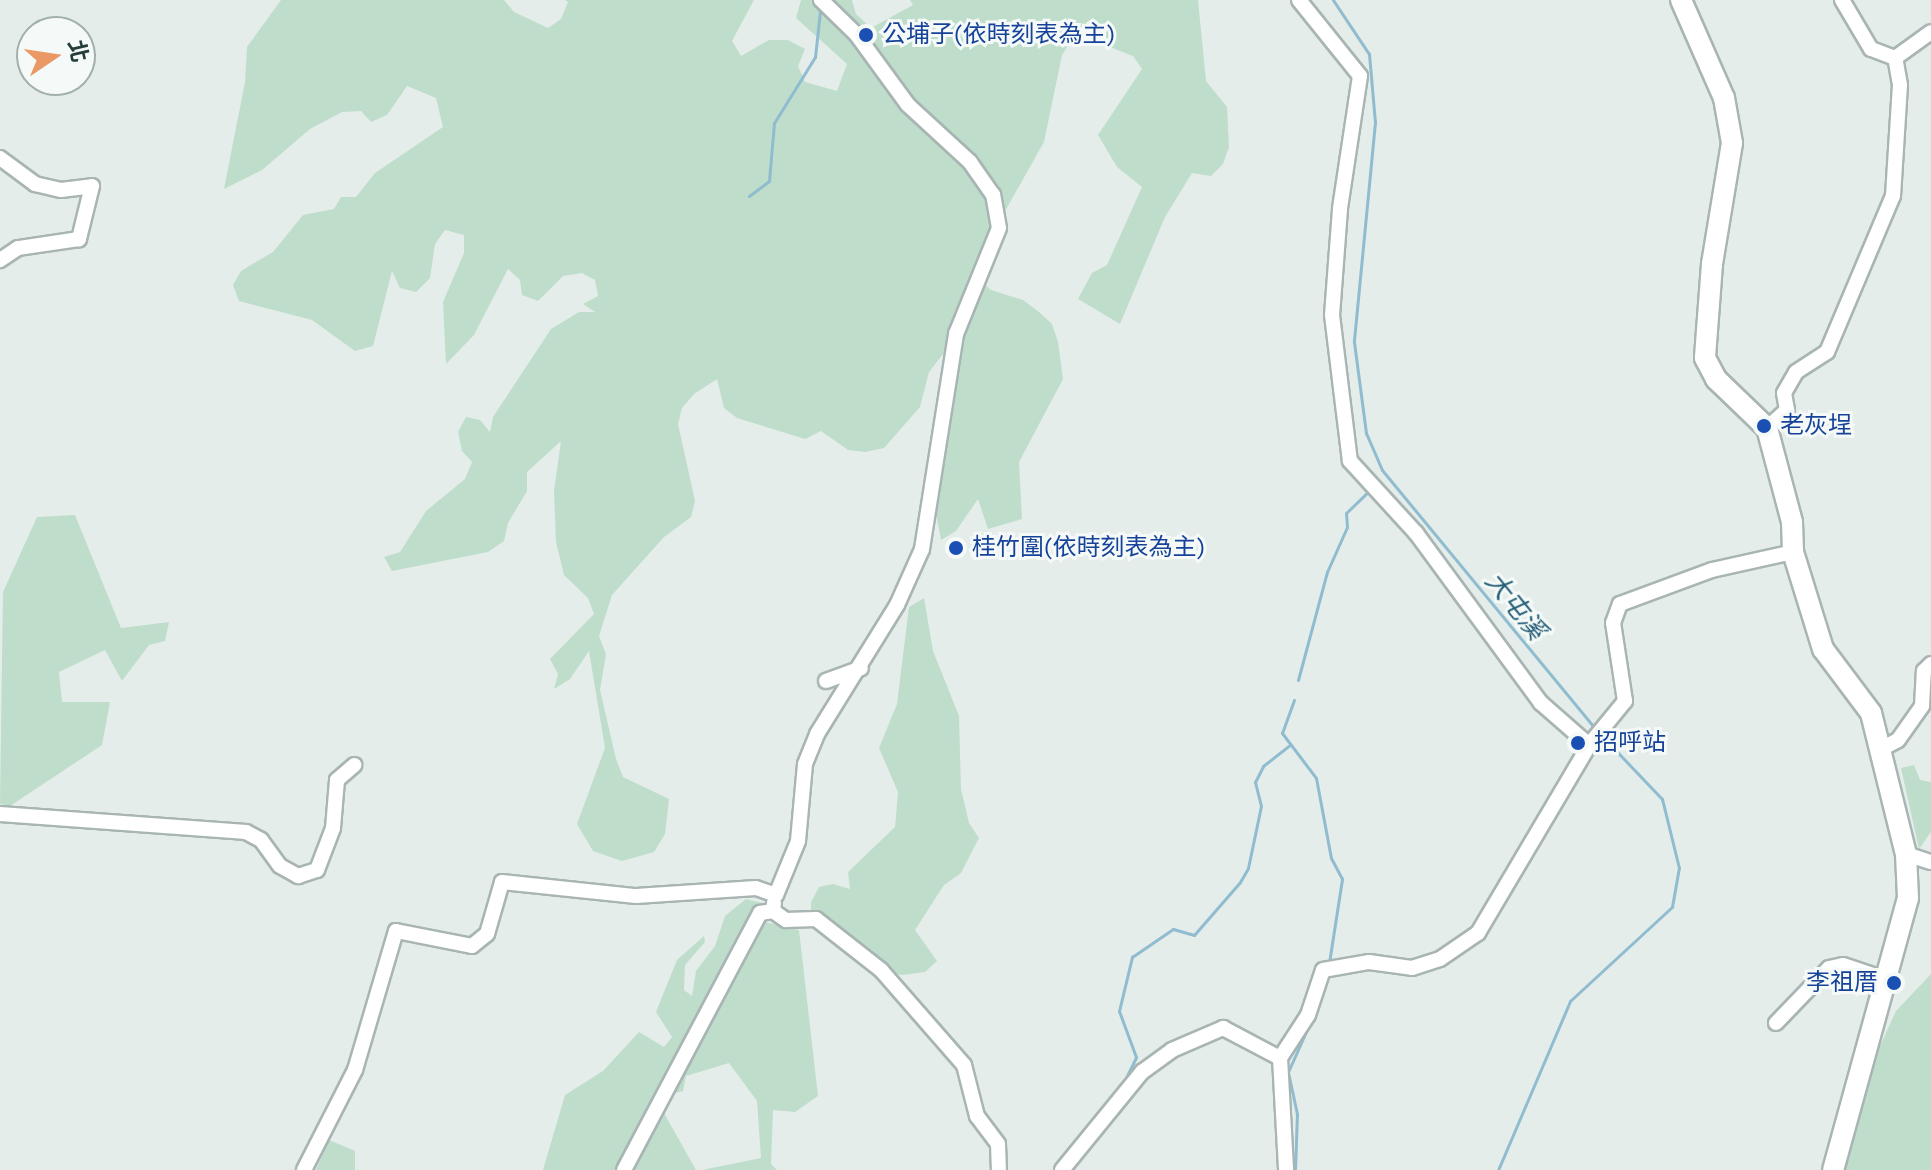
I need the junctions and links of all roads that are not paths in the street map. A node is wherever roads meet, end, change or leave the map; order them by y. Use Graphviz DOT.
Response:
graph roads {
  1 [pos="821,0"];
  2 [pos="1299,0"];
  3 [pos="1681,0"];
  4 [pos="1842,0"];
  5 [pos="1931,32"];
  6 [pos="1895,58"];
  7 [pos="0,158"];
  8 [pos="0,260"];
  9 [pos="1767,428"];
  10 [pos="1793,552"];
  11 [pos="1931,664"];
  12 [pos="861,668"];
  13 [pos="826,681"];
  14 [pos="1591,742"];
  15 [pos="1883,748"];
  16 [pos="354,765"];
  17 [pos="0,814"];
  18 [pos="1906,854"];
  19 [pos="1931,862"];
  20 [pos="776,895"];
  21 [pos="773,911"];
  22 [pos="1888,980"];
  23 [pos="1776,1023"];
  24 [pos="1280,1058"];
  25 [pos="304,1170"];
  26 [pos="624,1170"];
  27 [pos="999,1170"];
  28 [pos="1062,1170"];
  29 [pos="1286,1170"];
  30 [pos="1833,1170"];
  1 -- 12 [label="street"];
  2 -- 14 [label="street"];
  3 -- 9 [label="street"];
  4 -- 6 [label="street"];
  5 -- 6 [label="street"];
  6 -- 9 [label="street"];
  7 -- 8 [label="street"];
  9 -- 10 [label="street"];
  10 -- 14 [label="street"];
  10 -- 15 [label="street"];
  11 -- 15 [label="street"];
  12 -- 13 [label="street"];
  12 -- 20 [label="street"];
  14 -- 24 [label="street"];
  15 -- 18 [label="street"];
  16 -- 17 [label="street"];
  18 -- 19 [label="street"];
  18 -- 22 [label="street"];
  20 -- 21 [label="street"];
  20 -- 25 [label="street"];
  21 -- 26 [label="street"];
  21 -- 27 [label="street"];
  22 -- 23 [label="street"];
  22 -- 30 [label="street"];
  24 -- 28 [label="street"];
  24 -- 29 [label="street"];
}
